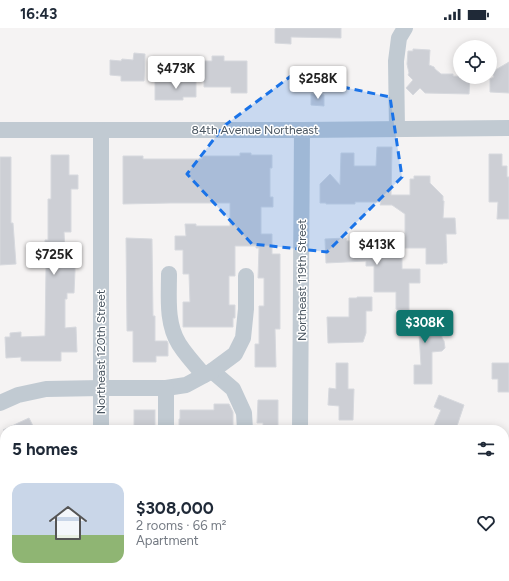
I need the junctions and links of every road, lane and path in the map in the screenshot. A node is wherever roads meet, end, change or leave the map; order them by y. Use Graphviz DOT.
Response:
graph roads {
  1 [pos="406,28"];
  2 [pos="509,128"];
  3 [pos="398,129"];
  4 [pos="0,130"];
  5 [pos="302,130"];
  6 [pos="101,131"];
  7 [pos="169,274"];
  8 [pos="246,276"];
  9 [pos="208,373"];
  10 [pos="101,388"];
  11 [pos="166,388"];
  12 [pos="0,402"];
  13 [pos="101,425"];
  14 [pos="166,425"];
  15 [pos="245,425"];
  16 [pos="300,425"];
  1 -- 3 [label="street"];
  2 -- 3 [label="street, 84th Avenue Northeast"];
  3 -- 5 [label="street, 84th Avenue Northeast"];
  4 -- 6 [label="street, 84th Avenue Northeast"];
  5 -- 6 [label="street, 84th Avenue Northeast"];
  5 -- 16 [label="street, Northeast 119th Street"];
  6 -- 10 [label="street, Northeast 120th Street"];
  7 -- 9 [label="street"];
  8 -- 9 [label="street"];
  9 -- 11 [label="street"];
  9 -- 15 [label="street"];
  10 -- 11 [label="street"];
  10 -- 12 [label="street"];
  10 -- 13 [label="street, Northeast 120th Street"];
  11 -- 14 [label="street"];
}
